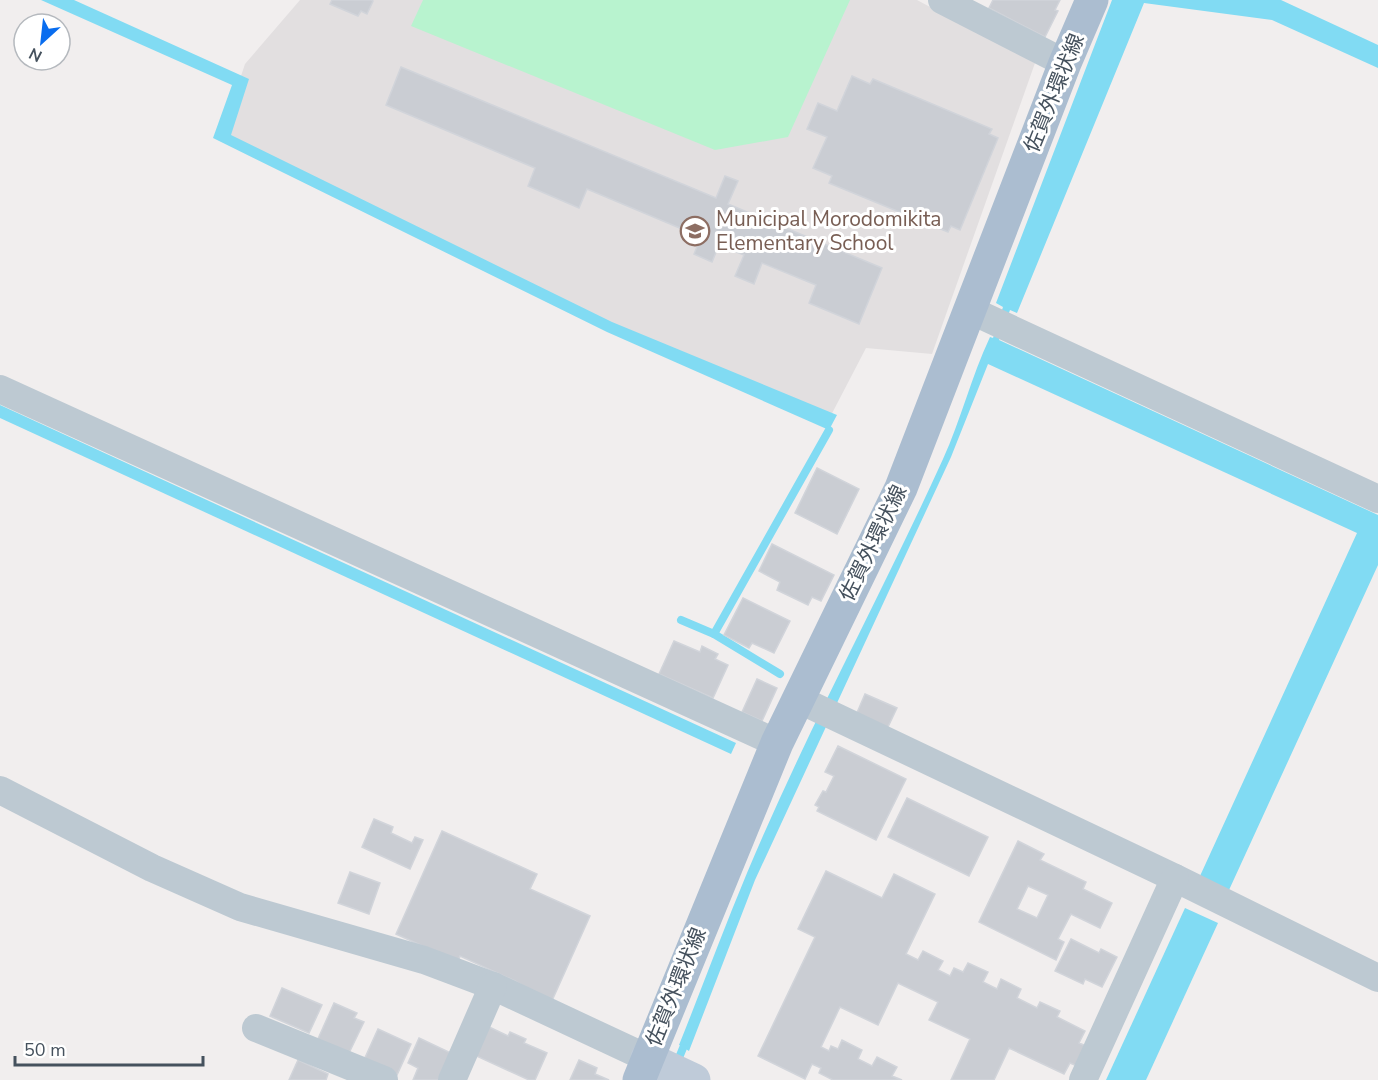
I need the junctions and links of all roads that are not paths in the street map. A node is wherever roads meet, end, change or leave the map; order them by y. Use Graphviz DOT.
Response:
graph roads {
  1 [pos="942,0"];
  2 [pos="1092,0"];
  3 [pos="1065,63"];
  4 [pos="990,320"];
  5 [pos="0,389"];
  6 [pos="1378,500"];
  7 [pos="817,708"];
  8 [pos="777,743"];
  9 [pos="0,790"];
  10 [pos="1181,881"];
  11 [pos="1378,978"];
  12 [pos="492,986"];
  13 [pos="256,1028"];
  14 [pos="665,1072"];
  15 [pos="384,1080"];
  16 [pos="452,1080"];
  17 [pos="1083,1080"];
  1 -- 3 [label="street"];
  2 -- 3 [label="main road, 佐賀外環状線"];
  3 -- 4 [label="main road, 佐賀外環状線"];
  4 -- 6 [label="street"];
  4 -- 7 [label="main road, 佐賀外環状線"];
  5 -- 8 [label="street"];
  7 -- 8 [label="main road, 佐賀外環状線"];
  7 -- 10 [label="street"];
  8 -- 14 [label="main road, 佐賀外環状線"];
  9 -- 12 [label="street"];
  10 -- 11 [label="street"];
  10 -- 17 [label="street"];
  12 -- 14 [label="street"];
  12 -- 16 [label="street"];
  13 -- 15 [label="street"];
}
